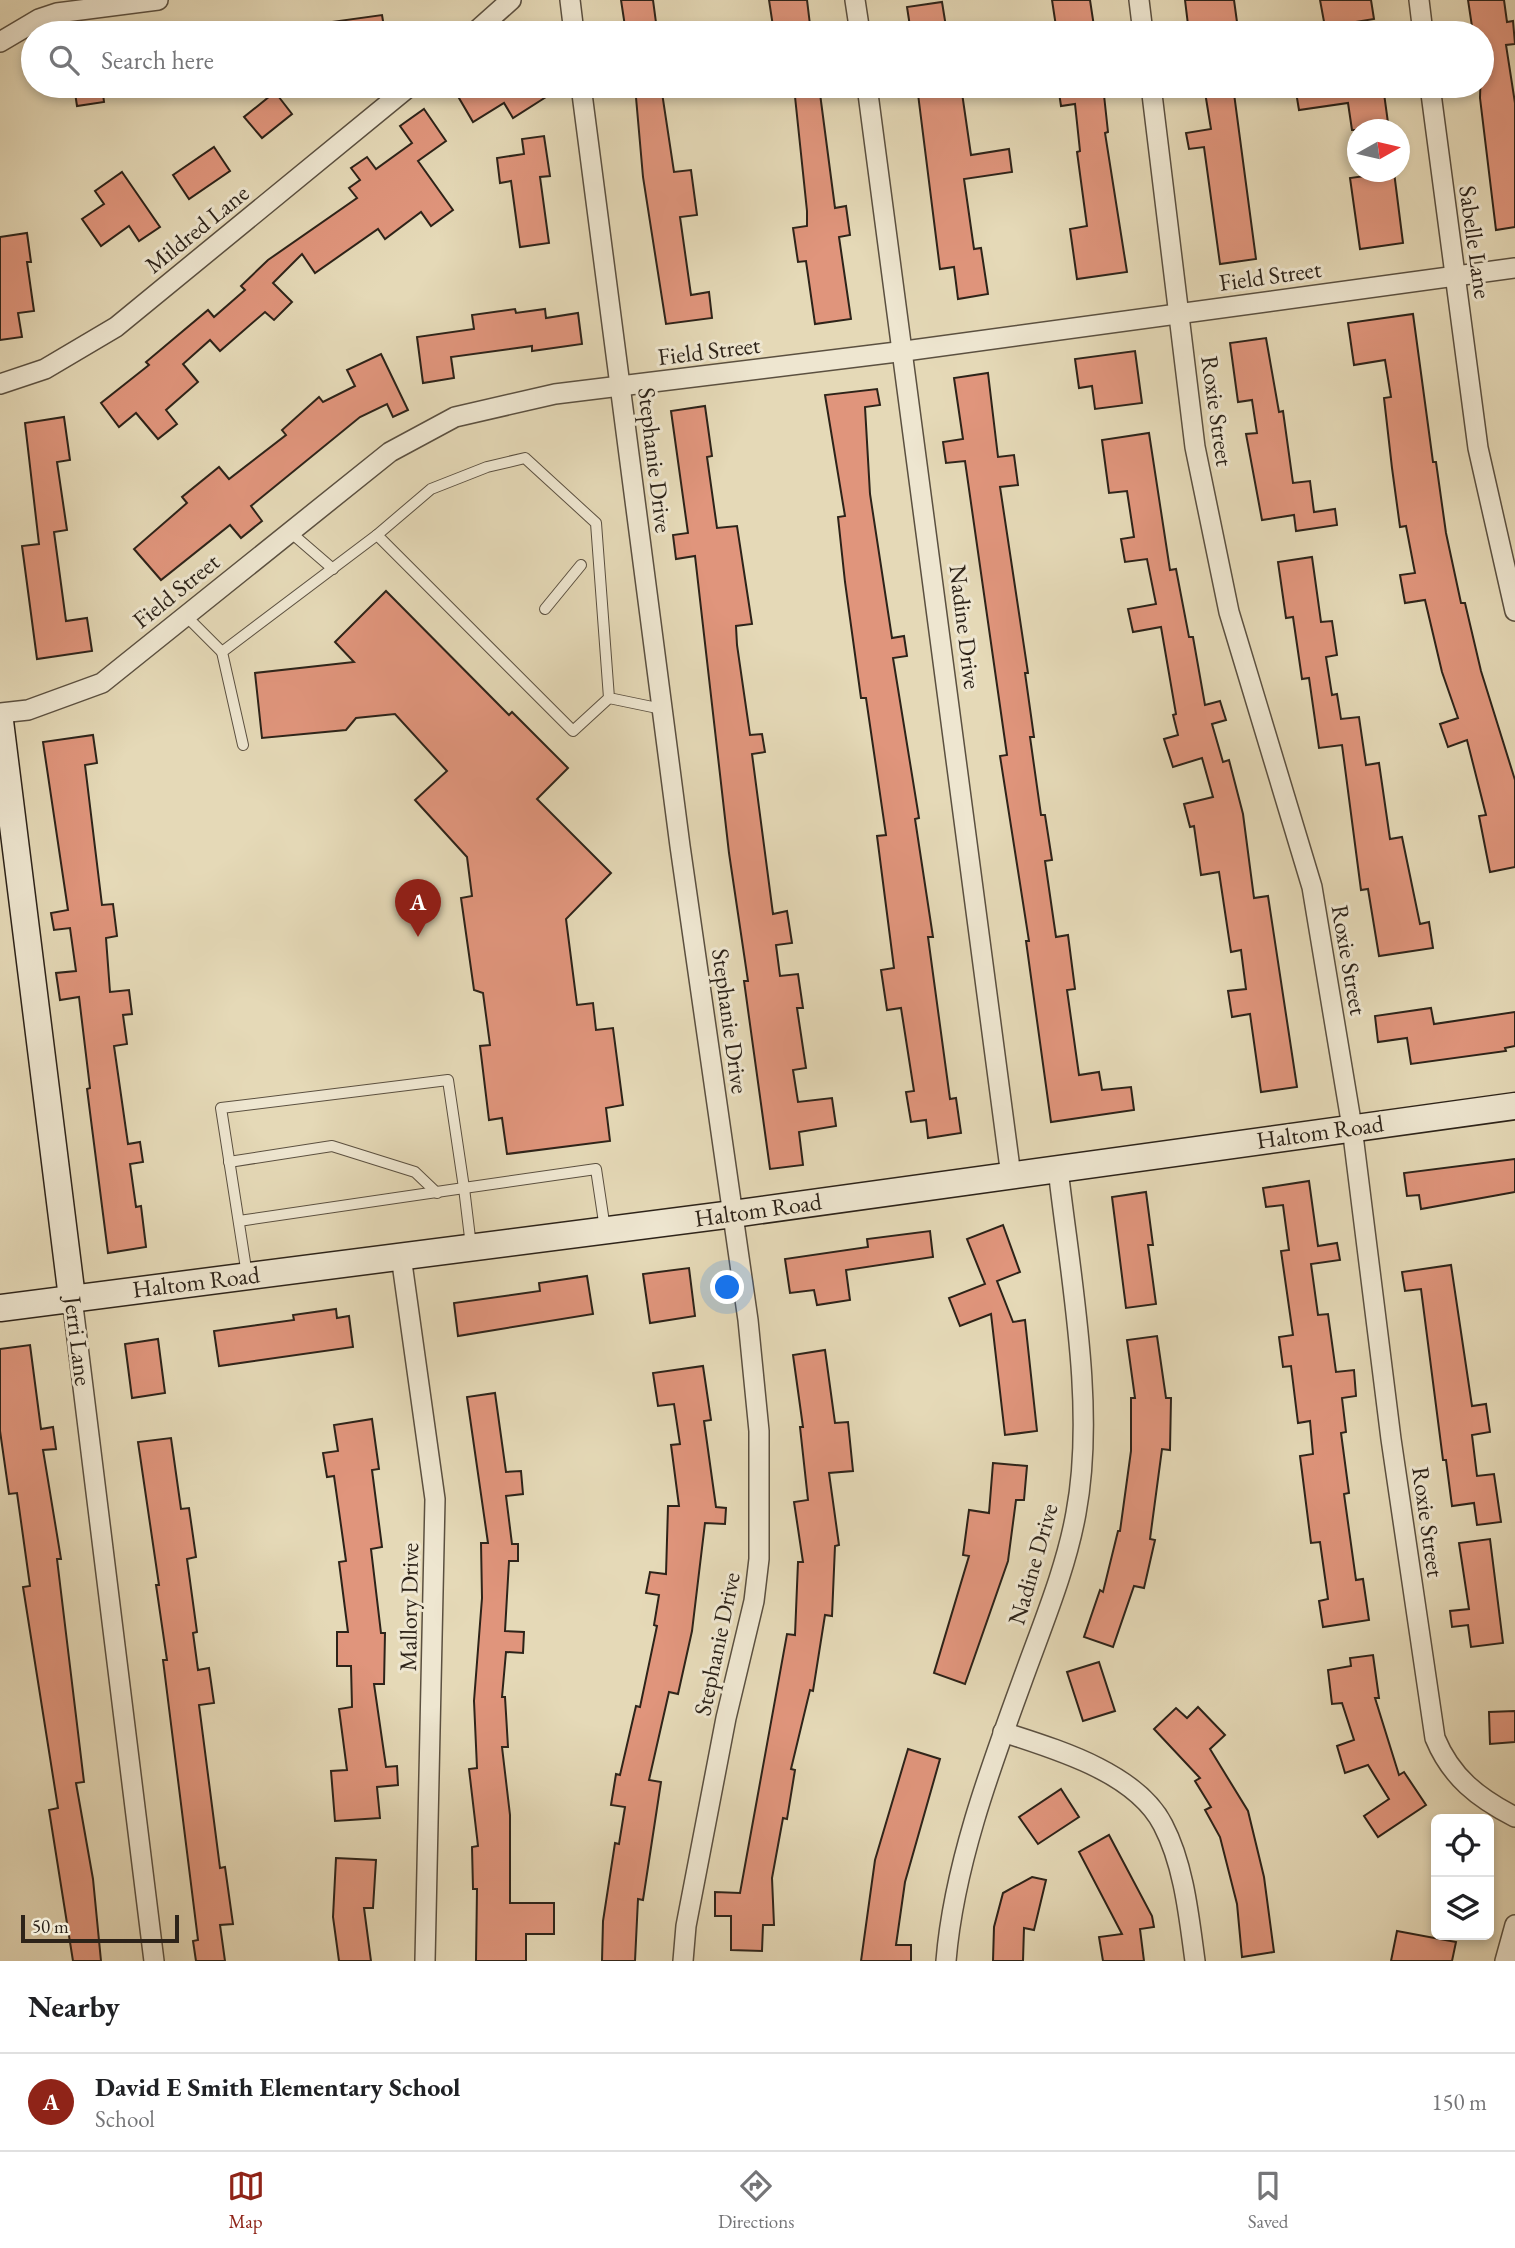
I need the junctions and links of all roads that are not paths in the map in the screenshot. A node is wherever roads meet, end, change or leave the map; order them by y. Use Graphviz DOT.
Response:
graph roads {
  1 [pos="158,0"];
  2 [pos="510,0"];
  3 [pos="570,0"];
  4 [pos="855,0"];
  5 [pos="1139,0"];
  6 [pos="1419,0"];
  7 [pos="36,21"];
  8 [pos="487,21"];
  9 [pos="573,21"];
  10 [pos="858,21"];
  11 [pos="1142,21"];
  12 [pos="1422,21"];
  13 [pos="21,30"];
  14 [pos="0,42"];
  15 [pos="395,98"];
  16 [pos="583,98"];
  17 [pos="869,98"];
  18 [pos="1152,98"];
  19 [pos="1432,98"];
  20 [pos="1515,268"];
  21 [pos="1455,276"];
  22 [pos="1179,313"];
  23 [pos="905,351"];
  24 [pos="0,384"];
  25 [pos="621,386"];
  26 [pos="289,530"];
  27 [pos="377,535"];
  28 [pos="581,565"];
  29 [pos="333,569"];
  30 [pos="545,609"];
  31 [pos="1515,611"];
  32 [pos="185,614"];
  33 [pos="222,652"];
  34 [pos="609,698"];
  35 [pos="663,709"];
  36 [pos="0,713"];
  37 [pos="0,722"];
  38 [pos="243,745"];
  39 [pos="1515,1106"];
  40 [pos="1352,1127"];
  41 [pos="229,1162"];
  42 [pos="1058,1169"];
  43 [pos="1011,1176"];
  44 [pos="464,1188"];
  45 [pos="437,1193"];
  46 [pos="733,1214"];
  47 [pos="239,1222"];
  48 [pos="605,1230"];
  49 [pos="471,1247"];
  50 [pos="401,1256"];
  51 [pos="247,1276"];
  52 [pos="72,1298"];
  53 [pos="0,1308"];
  54 [pos="1003,1732"];
  55 [pos="1515,1817"];
  56 [pos="1515,1926"];
  57 [pos="154,1961"];
  58 [pos="425,1961"];
  59 [pos="683,1961"];
  60 [pos="946,1961"];
  61 [pos="1195,1961"];
  62 [pos="1505,1961"];
  1 -- 7 [label="street"];
  2 -- 8 [label="street"];
  3 -- 9 [label="street"];
  4 -- 10 [label="street"];
  5 -- 11 [label="street"];
  6 -- 12 [label="street"];
  13 -- 14 [label="street"];
  15 -- 24 [label="street, Mildred Lane"];
  16 -- 25 [label="street, Stephanie Drive"];
  17 -- 23 [label="street, Nadine Drive"];
  18 -- 22 [label="street, Roxie Street"];
  19 -- 21 [label="street, Sabelle Lane"];
  20 -- 21 [label="street, Field Street"];
  21 -- 22 [label="street, Field Street"];
  21 -- 31 [label="street, Sabelle Lane"];
  22 -- 23 [label="street, Field Street"];
  22 -- 40 [label="street, Roxie Street"];
  23 -- 25 [label="street, Field Street"];
  23 -- 43 [label="street, Nadine Drive"];
  25 -- 26 [label="street, Field Street"];
  25 -- 35 [label="street, Stephanie Drive"];
  26 -- 29 [label="lane"];
  26 -- 32 [label="street, Field Street"];
  27 -- 29 [label="lane"];
  27 -- 34 [label="lane"];
  27 -- 34 [label="lane"];
  28 -- 30 [label="lane"];
  29 -- 33 [label="lane"];
  32 -- 33 [label="lane"];
  32 -- 36 [label="street, Field Street"];
  33 -- 38 [label="lane"];
  34 -- 35 [label="lane"];
  35 -- 46 [label="street, Stephanie Drive"];
  37 -- 52 [label="main road, Jerri Lane"];
  39 -- 40 [label="main road, Haltom Road"];
  40 -- 42 [label="main road, Haltom Road"];
  40 -- 55 [label="street, Roxie Street"];
  41 -- 44 [label="lane"];
  41 -- 45 [label="lane"];
  41 -- 47 [label="lane"];
  42 -- 43 [label="main road, Haltom Road"];
  42 -- 54 [label="street, Nadine Drive"];
  43 -- 46 [label="main road, Haltom Road"];
  44 -- 45 [label="lane"];
  44 -- 48 [label="lane"];
  44 -- 49 [label="lane"];
  45 -- 47 [label="lane"];
  46 -- 48 [label="main road, Haltom Road"];
  46 -- 59 [label="street, Stephanie Drive"];
  47 -- 51 [label="lane"];
  48 -- 49 [label="main road, Haltom Road"];
  49 -- 50 [label="main road, Haltom Road"];
  50 -- 51 [label="main road, Haltom Road"];
  50 -- 58 [label="street, Mallory Drive"];
  51 -- 52 [label="main road, Haltom Road"];
  52 -- 53 [label="main road, Haltom Road"];
  52 -- 57 [label="street, Jerri Lane"];
  54 -- 60 [label="street, Nadine Drive"];
  54 -- 61 [label="street"];
  56 -- 62 [label="street"];
}
